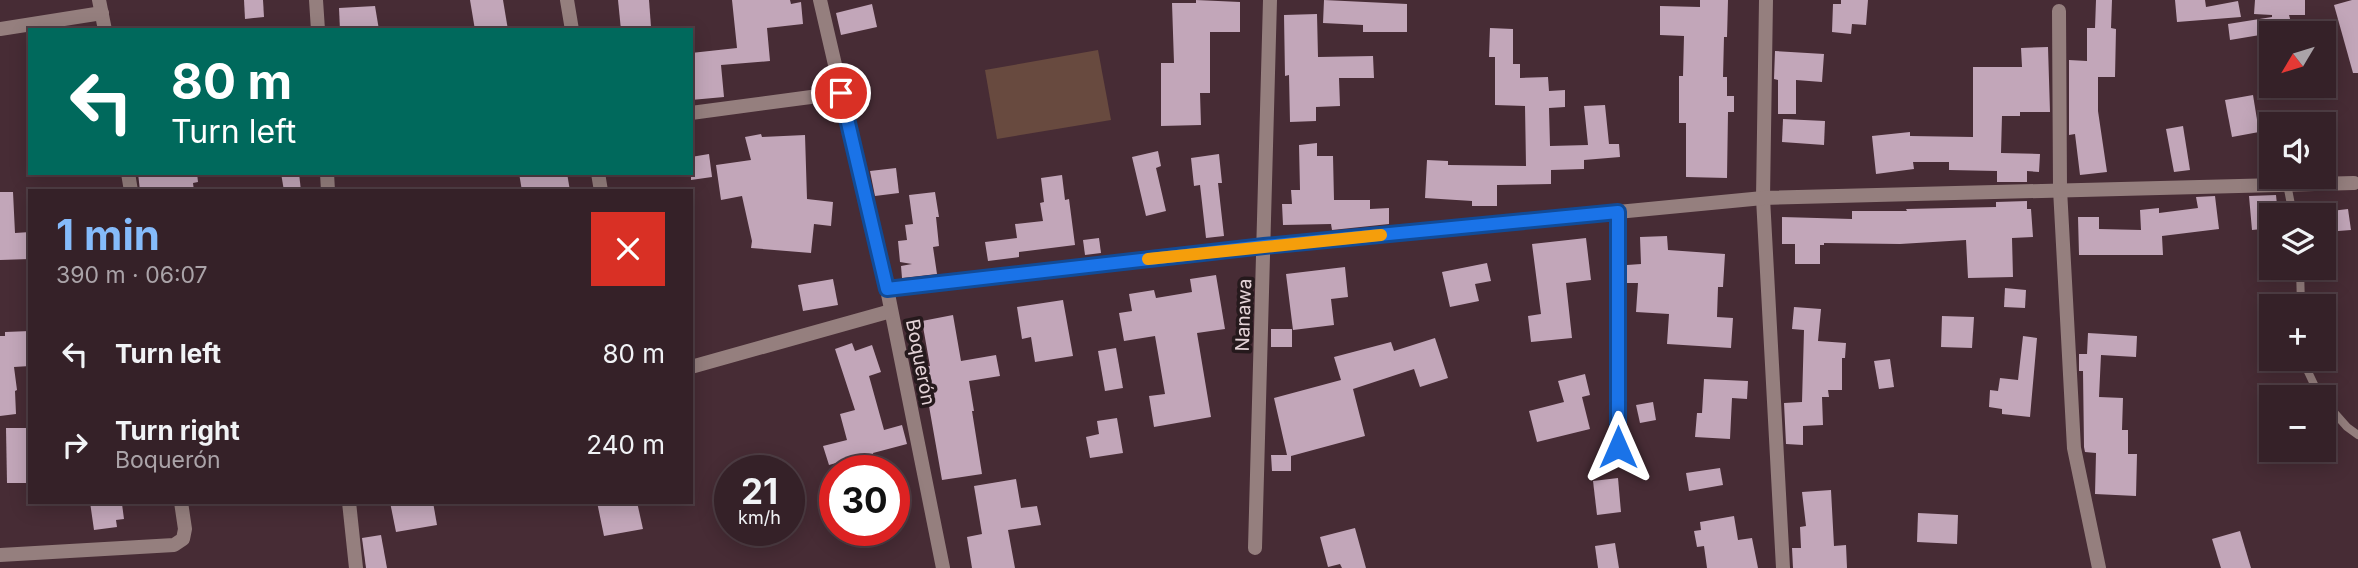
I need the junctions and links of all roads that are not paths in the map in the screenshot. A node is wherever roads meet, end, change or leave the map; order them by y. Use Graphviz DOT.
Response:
graph roads {
  1 [pos="316,0"];
  2 [pos="567,0"];
  3 [pos="820,0"];
  4 [pos="1270,0"];
  5 [pos="1766,0"];
  6 [pos="101,7"];
  7 [pos="2059,11"];
  8 [pos="104,28"];
  9 [pos="318,28"];
  10 [pos="572,28"];
  11 [pos="0,29"];
  12 [pos="841,93"];
  13 [pos="693,113"];
  14 [pos="2336,183"];
  15 [pos="2354,183"];
  16 [pos="2259,185"];
  17 [pos="2060,189"];
  18 [pos="1763,198"];
  19 [pos="1618,212"];
  20 [pos="1264,246"];
  21 [pos="887,289"];
  22 [pos="891,311"];
  23 [pos="693,366"];
  24 [pos="2336,415"];
  25 [pos="2358,435"];
  26 [pos="1618,447"];
  27 [pos="181,504"];
  28 [pos="349,504"];
  29 [pos="1255,548"];
  30 [pos="0,555"];
  31 [pos="356,568"];
  32 [pos="943,568"];
  33 [pos="1783,568"];
  34 [pos="2099,568"];
  1 -- 9 [label="street"];
  2 -- 10 [label="street"];
  3 -- 12 [label="street, Boquerón"];
  4 -- 20 [label="street, Nanawa"];
  5 -- 18 [label="street"];
  6 -- 8 [label="street"];
  6 -- 11 [label="street"];
  7 -- 17 [label="street"];
  12 -- 13 [label="street"];
  12 -- 21 [label="street, Boquerón"];
  14 -- 15 [label="street"];
  16 -- 17 [label="street"];
  17 -- 18 [label="street"];
  17 -- 34 [label="street"];
  18 -- 19 [label="street"];
  18 -- 33 [label="street"];
  19 -- 20 [label="street"];
  19 -- 26 [label="street"];
  20 -- 21 [label="street"];
  20 -- 29 [label="street, Nanawa"];
  21 -- 22 [label="street, Boquerón"];
  22 -- 23 [label="street"];
  22 -- 32 [label="street, Boquerón"];
  24 -- 25 [label="lane"];
  27 -- 30 [label="street"];
  28 -- 31 [label="street"];
}
